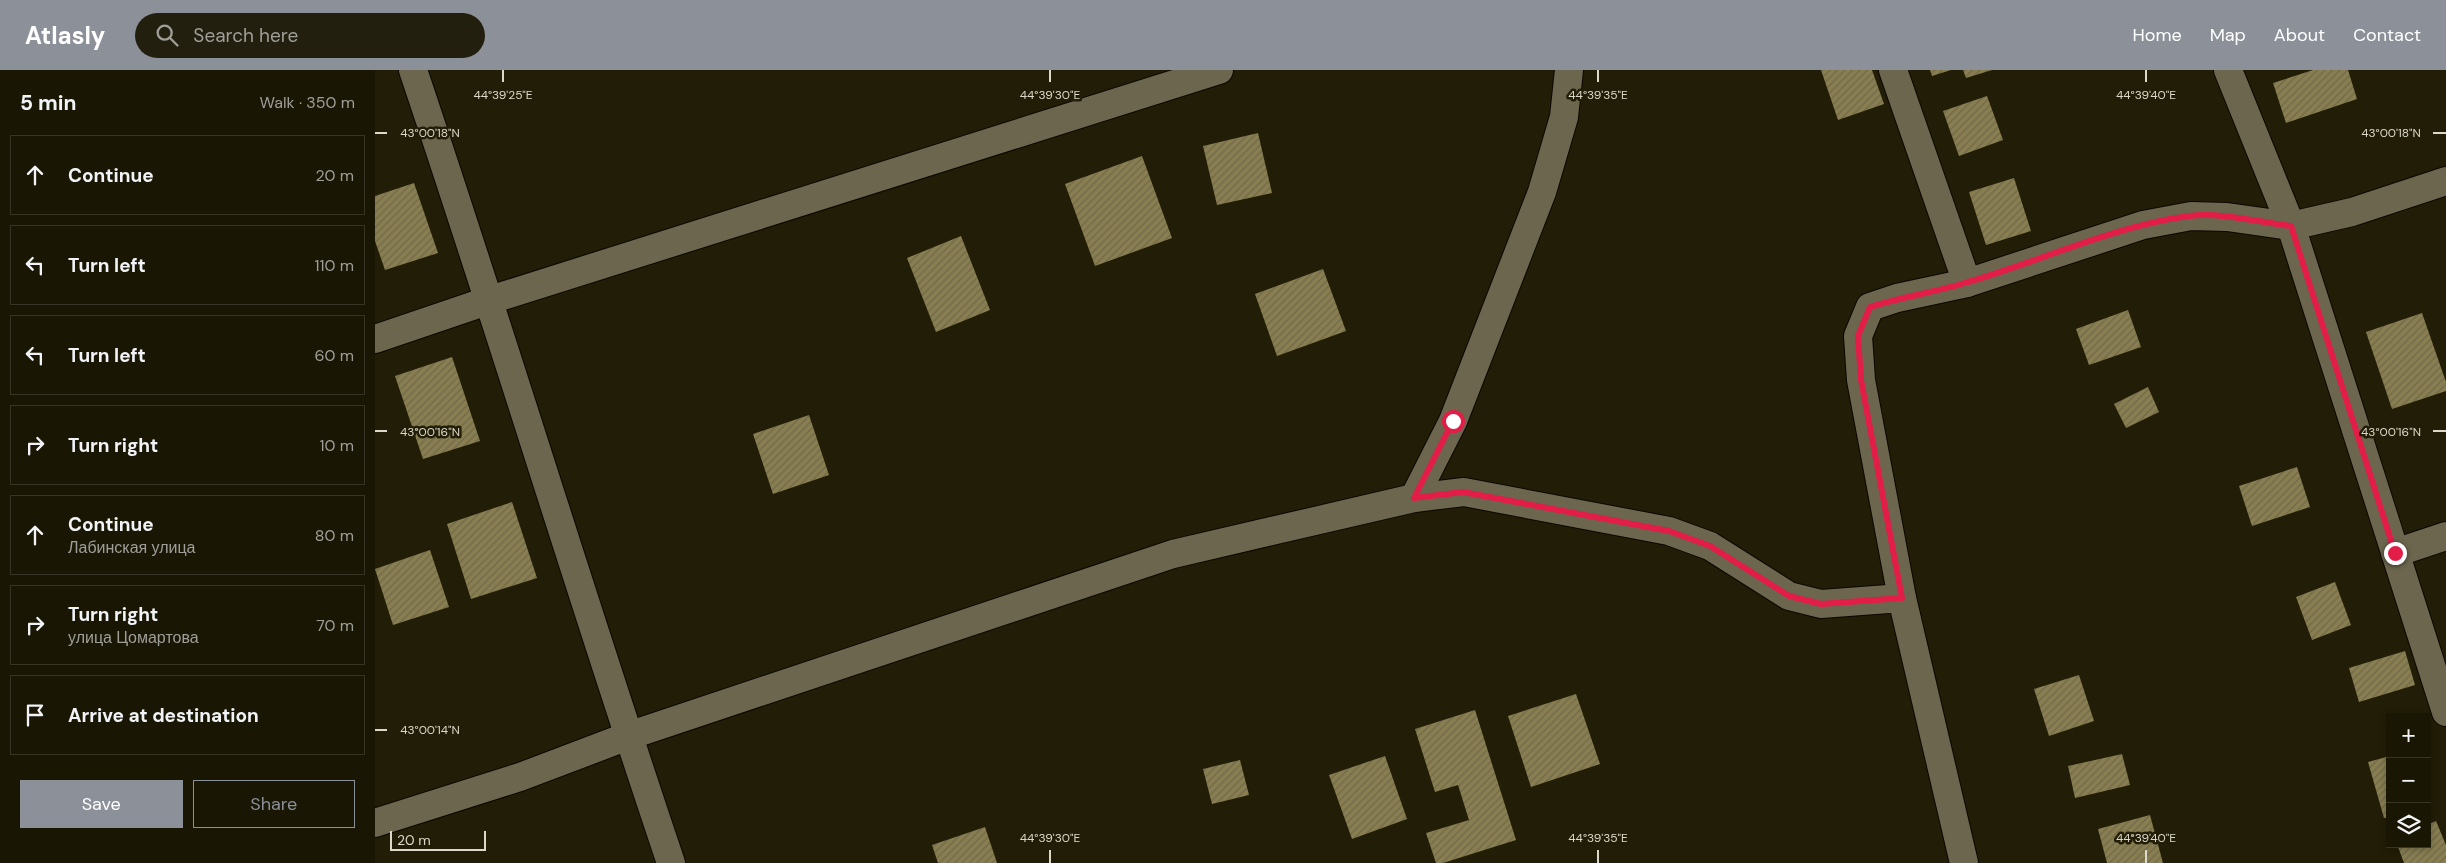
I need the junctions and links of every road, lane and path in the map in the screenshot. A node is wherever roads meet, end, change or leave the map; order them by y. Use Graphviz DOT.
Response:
graph roads {
  1 [pos="413,70"];
  2 [pos="1219,70"];
  3 [pos="1569,70"];
  4 [pos="1893,70"];
  5 [pos="2228,70"];
  6 [pos="2446,181"];
  7 [pos="2291,226"];
  8 [pos="1967,283"];
  9 [pos="490,300"];
  10 [pos="375,339"];
  11 [pos="1414,498"];
  12 [pos="2446,536"];
  13 [pos="2395,553"];
  14 [pos="1902,598"];
  15 [pos="2446,712"];
  16 [pos="628,736"];
  17 [pos="375,823"];
  18 [pos="671,863"];
  19 [pos="1964,863"];
  1 -- 9 [label="street"];
  2 -- 9 [label="street"];
  3 -- 11 [label="street"];
  4 -- 8 [label="street"];
  5 -- 7 [label="street"];
  6 -- 7 [label="street"];
  7 -- 8 [label="street"];
  7 -- 13 [label="street"];
  8 -- 14 [label="street"];
  9 -- 10 [label="street"];
  9 -- 16 [label="street"];
  11 -- 14 [label="street"];
  11 -- 16 [label="street"];
  12 -- 13 [label="street"];
  13 -- 15 [label="street"];
  14 -- 19 [label="street"];
  16 -- 17 [label="street"];
  16 -- 18 [label="street"];
}
